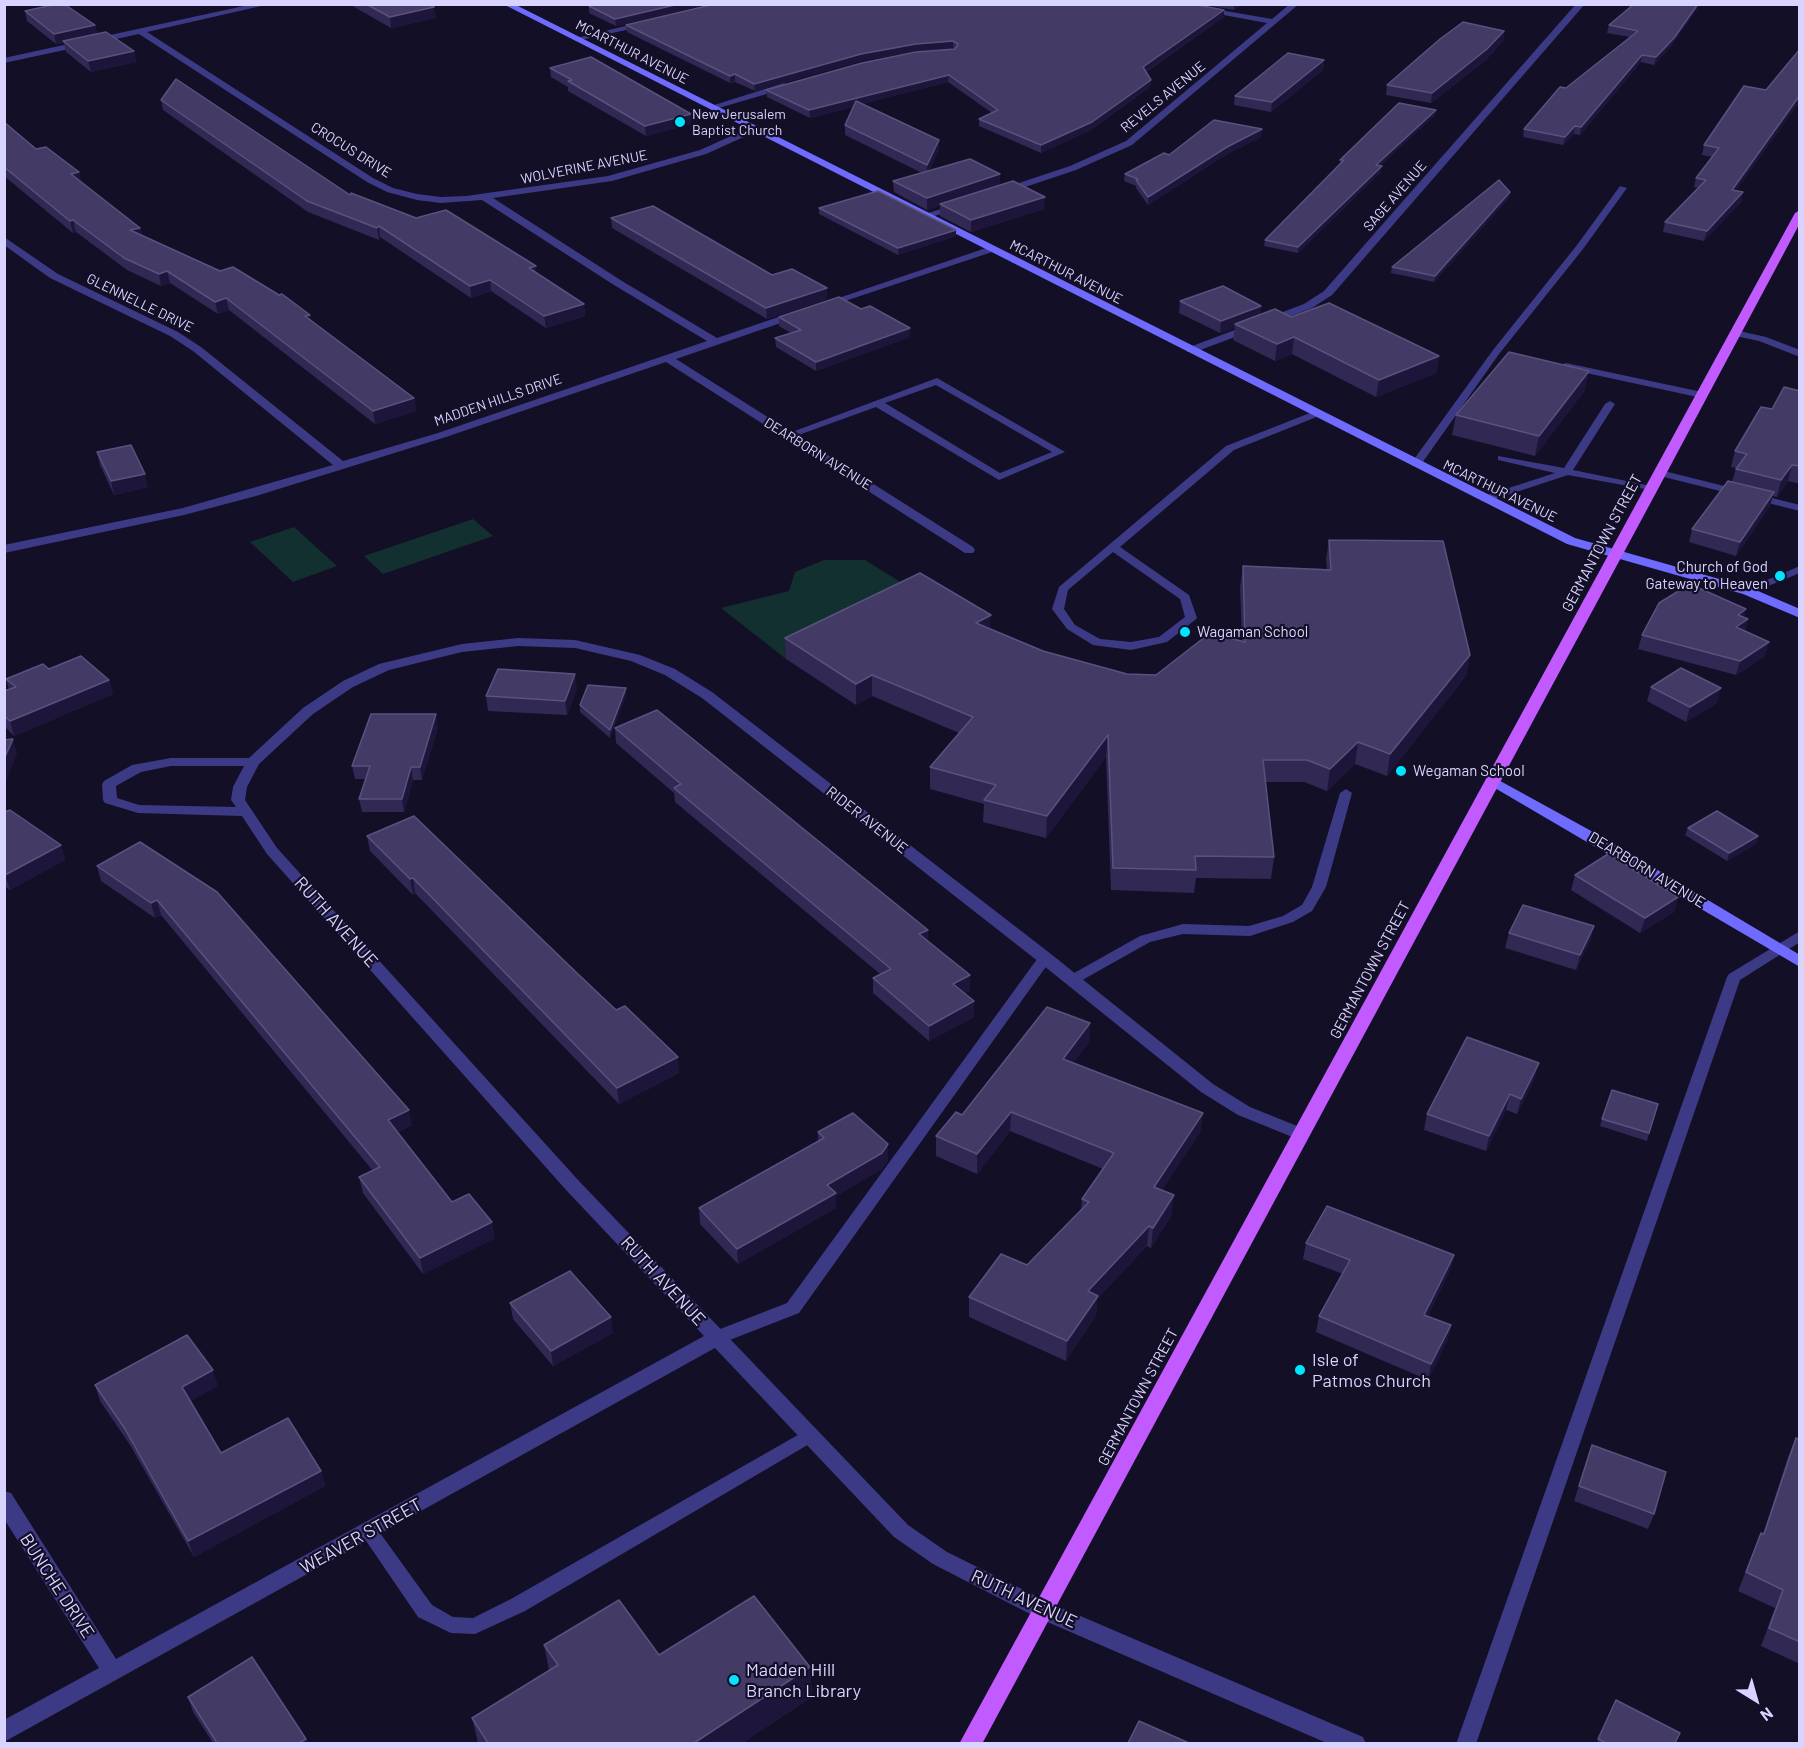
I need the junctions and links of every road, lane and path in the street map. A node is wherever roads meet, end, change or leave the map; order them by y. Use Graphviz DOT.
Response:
graph roads {
  1 [pos="266,4"];
  2 [pos="507,4"];
  3 [pos="1168,4"];
  4 [pos="1295,4"];
  5 [pos="1581,4"];
  6 [pos="655,21"];
  7 [pos="1275,22"];
  8 [pos="141,32"];
  9 [pos="576,39"];
  10 [pos="4,61"];
  11 [pos="789,85"];
  12 [pos="712,107"];
  13 [pos="754,129"];
  14 [pos="1623,188"];
  15 [pos="997,193"];
  16 [pos="485,197"];
  17 [pos="964,204"];
  18 [pos="1800,213"];
  19 [pos="927,215"];
  20 [pos="4,240"];
  21 [pos="992,249"];
  22 [pos="1735,333"];
  23 [pos="715,341"];
  24 [pos="1191,350"];
  25 [pos="1800,354"];
  26 [pos="667,358"];
  27 [pos="1560,365"];
  28 [pos="1702,395"];
  29 [pos="877,403"];
  30 [pos="1610,404"];
  31 [pos="1315,414"];
  32 [pos="789,435"];
  33 [pos="1502,458"];
  34 [pos="1416,464"];
  35 [pos="342,466"];
  36 [pos="1567,472"];
  37 [pos="1660,473"];
  38 [pos="1652,489"];
  39 [pos="1485,499"];
  40 [pos="1800,508"];
  41 [pos="1113,547"];
  42 [pos="4,549"];
  43 [pos="969,550"];
  44 [pos="1616,554"];
  45 [pos="1800,569"];
  46 [pos="1747,591"];
  47 [pos="1800,614"];
  48 [pos="384,668"];
  49 [pos="254,762"];
  50 [pos="1493,781"];
  51 [pos="1346,793"];
  52 [pos="246,813"];
  53 [pos="1800,936"];
  54 [pos="1778,949"];
  55 [pos="1045,958"];
  56 [pos="1800,962"];
  57 [pos="1072,980"];
  58 [pos="1301,1134"];
  59 [pos="716,1338"];
  60 [pos="810,1435"];
  61 [pos="4,1499"];
  62 [pos="369,1532"];
  63 [pos="1043,1610"];
  64 [pos="113,1672"];
  65 [pos="4,1732"];
  66 [pos="970,1743"];
  67 [pos="1355,1743"];
  68 [pos="1466,1743"];
  1 -- 8 [label="street"];
  2 -- 9 [label="street, MCARTHUR AVENUE"];
  3 -- 7 [label="street"];
  4 -- 7 [label="street, REVELS AVENUE"];
  5 -- 24 [label="street, SAGE AVENUE"];
  6 -- 9 [label="street"];
  7 -- 15 [label="street, REVELS AVENUE"];
  8 -- 10 [label="street"];
  8 -- 16 [label="street, CROCUS DRIVE"];
  9 -- 12 [label="street, MCARTHUR AVENUE"];
  11 -- 12 [label="street"];
  12 -- 13 [label="street, MCARTHUR AVENUE"];
  13 -- 16 [label="street, WOLVERINE AVENUE"];
  13 -- 19 [label="street, MCARTHUR AVENUE"];
  14 -- 34 [label="lane"];
  16 -- 23 [label="street"];
  17 -- 19 [label="street"];
  18 -- 22 [label="main road, GERMANTOWN STREET"];
  19 -- 21 [label="street, MCARTHUR AVENUE"];
  20 -- 35 [label="street, GLENNELLE DRIVE"];
  21 -- 23 [label="street, MADDEN HILLS DRIVE"];
  21 -- 24 [label="street, MCARTHUR AVENUE"];
  22 -- 25 [label="street"];
  22 -- 28 [label="main road, GERMANTOWN STREET"];
  23 -- 26 [label="street, MADDEN HILLS DRIVE"];
  24 -- 31 [label="street, MCARTHUR AVENUE"];
  26 -- 32 [label="street, DEARBORN AVENUE"];
  26 -- 35 [label="street, MADDEN HILLS DRIVE"];
  27 -- 28 [label="lane"];
  28 -- 37 [label="main road, GERMANTOWN STREET"];
  29 -- 29 [label="lane"];
  29 -- 32 [label="lane"];
  30 -- 36 [label="lane"];
  31 -- 34 [label="street, MCARTHUR AVENUE"];
  31 -- 41 [label="lane"];
  32 -- 43 [label="street, DEARBORN AVENUE"];
  33 -- 36 [label="lane"];
  34 -- 39 [label="street, MCARTHUR AVENUE"];
  35 -- 42 [label="street, MADDEN HILLS DRIVE"];
  36 -- 38 [label="lane"];
  36 -- 39 [label="lane"];
  37 -- 38 [label="main road, GERMANTOWN STREET"];
  37 -- 40 [label="lane"];
  38 -- 44 [label="main road, GERMANTOWN STREET"];
  39 -- 44 [label="street, MCARTHUR AVENUE"];
  41 -- 41 [label="lane"];
  44 -- 46 [label="street, MCARTHUR AVENUE"];
  44 -- 50 [label="main road, GERMANTOWN STREET"];
  45 -- 46 [label="lane"];
  46 -- 47 [label="street, MCARTHUR AVENUE"];
  48 -- 49 [label="street, RUTH AVENUE"];
  48 -- 55 [label="street, RIDER AVENUE"];
  49 -- 52 [label="street, RUTH AVENUE"];
  49 -- 52 [label="street"];
  50 -- 54 [label="street, DEARBORN AVENUE"];
  50 -- 58 [label="main road, GERMANTOWN STREET"];
  51 -- 57 [label="lane"];
  52 -- 59 [label="street, RUTH AVENUE"];
  53 -- 54 [label="lane"];
  54 -- 56 [label="street, DEARBORN AVENUE"];
  54 -- 68 [label="lane"];
  55 -- 57 [label="street, RIDER AVENUE"];
  55 -- 59 [label="lane"];
  57 -- 58 [label="street, RIDER AVENUE"];
  58 -- 63 [label="main road, GERMANTOWN STREET"];
  59 -- 60 [label="street, RUTH AVENUE"];
  59 -- 62 [label="street, WEAVER STREET"];
  60 -- 62 [label="lane"];
  60 -- 63 [label="street, RUTH AVENUE"];
  61 -- 64 [label="street, BUNCHE DRIVE"];
  62 -- 64 [label="street, WEAVER STREET"];
  63 -- 66 [label="main road, GERMANTOWN STREET"];
  63 -- 67 [label="street, RUTH AVENUE"];
  64 -- 65 [label="street, WEAVER STREET"];
}
